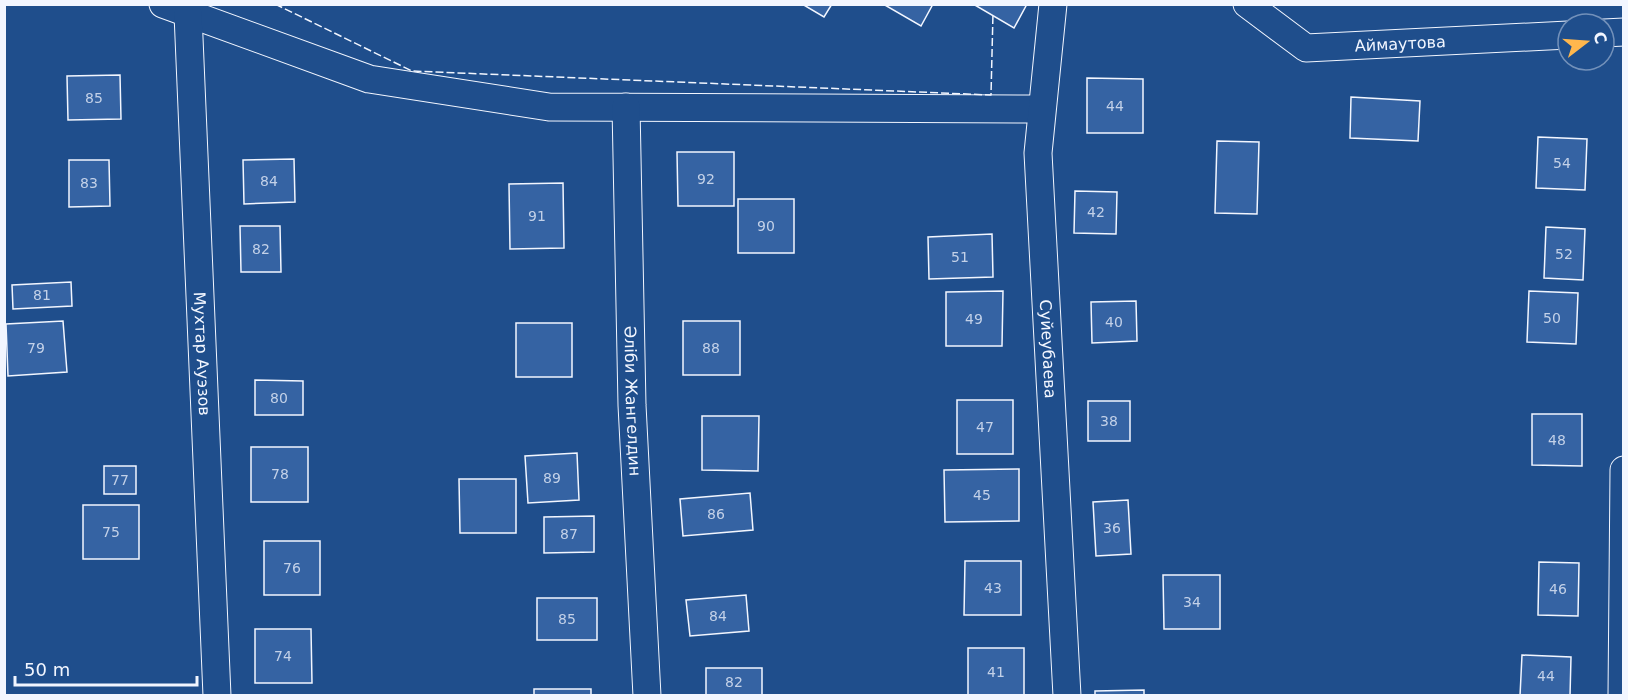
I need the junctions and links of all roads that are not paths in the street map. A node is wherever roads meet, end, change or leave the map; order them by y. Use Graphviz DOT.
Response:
graph roads {
  1 [pos="1053,4"];
  2 [pos="1247,4"];
  3 [pos="176,9"];
  4 [pos="1556,36"];
  5 [pos="626,107"];
  6 [pos="1041,109"];
  7 [pos="1623,470"];
  8 [pos="217,696"];
  9 [pos="646,696"];
  10 [pos="1067,696"];
  11 [pos="1622,696"];
  1 -- 6 [label="street, Суйеубаева"];
  2 -- 4 [label="street, Аймаутова"];
  3 -- 5 [label="street"];
  3 -- 8 [label="street, Мухтар Ауэзов"];
  5 -- 6 [label="street"];
  5 -- 9 [label="street, Әліби Жангелдин"];
  6 -- 10 [label="street, Суйеубаева"];
  7 -- 11 [label="street"];
}
